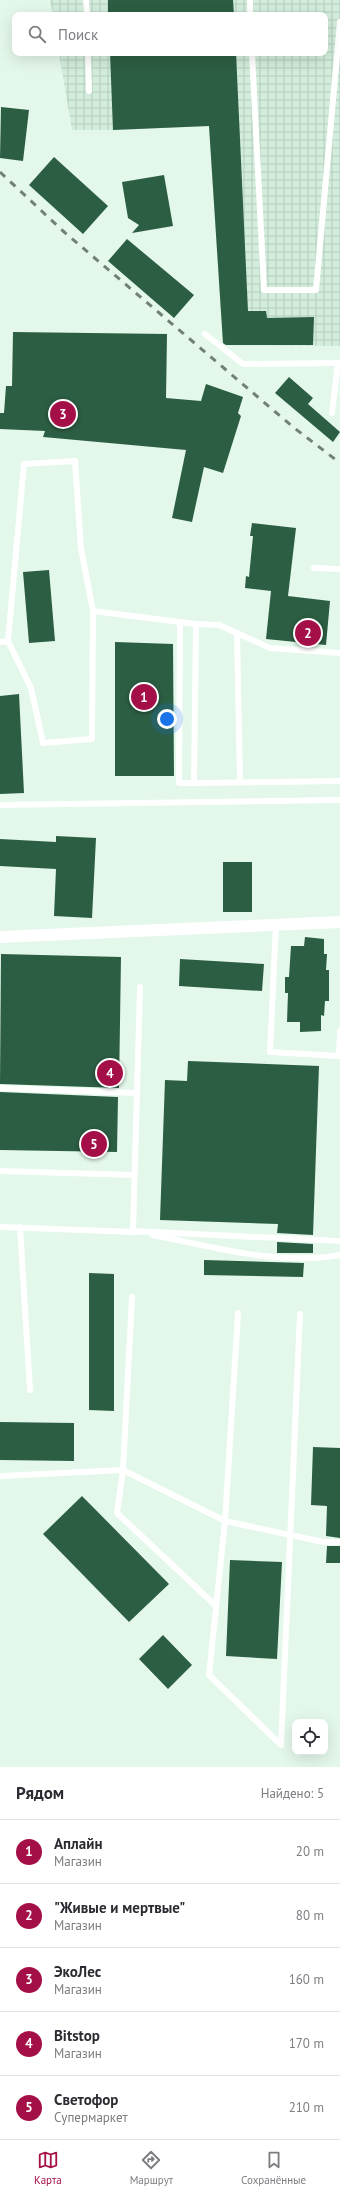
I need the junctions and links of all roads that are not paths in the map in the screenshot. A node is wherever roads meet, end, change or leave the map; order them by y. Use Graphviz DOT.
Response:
graph roads {
  1 [pos="86,0"];
  2 [pos="250,0"];
  3 [pos="87,12"];
  4 [pos="250,12"];
  5 [pos="340,22"];
  6 [pos="88,56"];
  7 [pos="252,56"];
  8 [pos="90,91"];
  9 [pos="205,334"];
  10 [pos="339,363"];
  11 [pos="332,413"];
  12 [pos="314,568"];
  13 [pos="340,569"];
  14 [pos="93,611"];
  15 [pos="180,622"];
  16 [pos="196,624"];
  17 [pos="237,633"];
  18 [pos="8,641"];
  19 [pos="0,642"];
  20 [pos="340,653"];
  21 [pos="340,781"];
  22 [pos="240,782"];
  23 [pos="194,783"];
  24 [pos="340,800"];
  25 [pos="0,805"];
  26 [pos="340,922"];
  27 [pos="276,924"];
  28 [pos="0,937"];
  29 [pos="140,987"];
  30 [pos="340,1031"];
  31 [pos="0,1088"];
  32 [pos="137,1093"];
  33 [pos="0,1171"];
  34 [pos="135,1175"];
  35 [pos="0,1227"];
  36 [pos="20,1227"];
  37 [pos="133,1231"];
  38 [pos="340,1241"];
  39 [pos="340,1255"];
  40 [pos="132,1296"];
  41 [pos="238,1313"];
  42 [pos="300,1314"];
  43 [pos="30,1390"];
  44 [pos="122,1470"];
  45 [pos="2,1476"];
  46 [pos="225,1521"];
  47 [pos="290,1535"];
  48 [pos="340,1542"];
  49 [pos="216,1606"];
  1 -- 3 [label="lane"];
  2 -- 4 [label="lane"];
  5 -- 7 [label="lane"];
  6 -- 8 [label="lane"];
  9 -- 10 [label="lane"];
  10 -- 11 [label="lane"];
  12 -- 13 [label="lane"];
  14 -- 15 [label="lane"];
  14 -- 18 [label="lane"];
  14 -- 18 [label="lane"];
  15 -- 16 [label="lane"];
  15 -- 23 [label="lane"];
  16 -- 17 [label="lane"];
  16 -- 23 [label="lane"];
  17 -- 20 [label="lane"];
  17 -- 22 [label="lane"];
  18 -- 19 [label="lane"];
  21 -- 22 [label="lane"];
  22 -- 23 [label="lane"];
  24 -- 25 [label="lane"];
  26 -- 27 [label="street"];
  27 -- 28 [label="street"];
  27 -- 30 [label="lane"];
  29 -- 32 [label="lane"];
  31 -- 32 [label="lane"];
  32 -- 34 [label="lane"];
  33 -- 34 [label="lane"];
  34 -- 37 [label="lane"];
  35 -- 36 [label="lane"];
  36 -- 37 [label="lane"];
  36 -- 43 [label="lane"];
  37 -- 38 [label="lane"];
  37 -- 39 [label="lane"];
  40 -- 44 [label="lane"];
  41 -- 46 [label="lane"];
  42 -- 47 [label="lane"];
  44 -- 45 [label="lane"];
  44 -- 46 [label="lane"];
  44 -- 49 [label="lane"];
  46 -- 47 [label="lane"];
  46 -- 49 [label="lane"];
  47 -- 48 [label="lane"];
  47 -- 49 [label="lane"];
}
